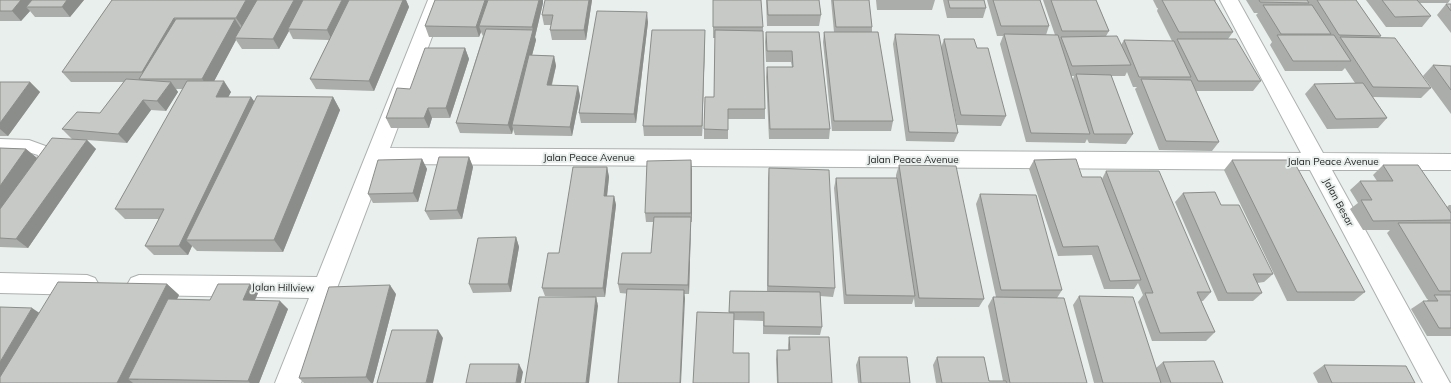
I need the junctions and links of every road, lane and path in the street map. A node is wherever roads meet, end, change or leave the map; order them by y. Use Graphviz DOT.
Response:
graph roads {
  1 [pos="437,0"];
  2 [pos="1229,0"];
  3 [pos="0,145"];
  4 [pos="376,156"];
  5 [pos="1316,161"];
  6 [pos="1451,162"];
  7 [pos="36,178"];
  8 [pos="0,284"];
  9 [pos="325,288"];
  10 [pos="288,383"];
  11 [pos="1437,383"];
  1 -- 4 [label="street"];
  2 -- 5 [label="street, Jalan Besar"];
  3 -- 7 [label="lane"];
  4 -- 5 [label="street, Jalan Peace Avenue"];
  4 -- 9 [label="street"];
  5 -- 6 [label="street, Jalan Peace Avenue"];
  5 -- 11 [label="street, Jalan Besar"];
  8 -- 9 [label="street, Jalan Hillview"];
  9 -- 10 [label="street"];
}
